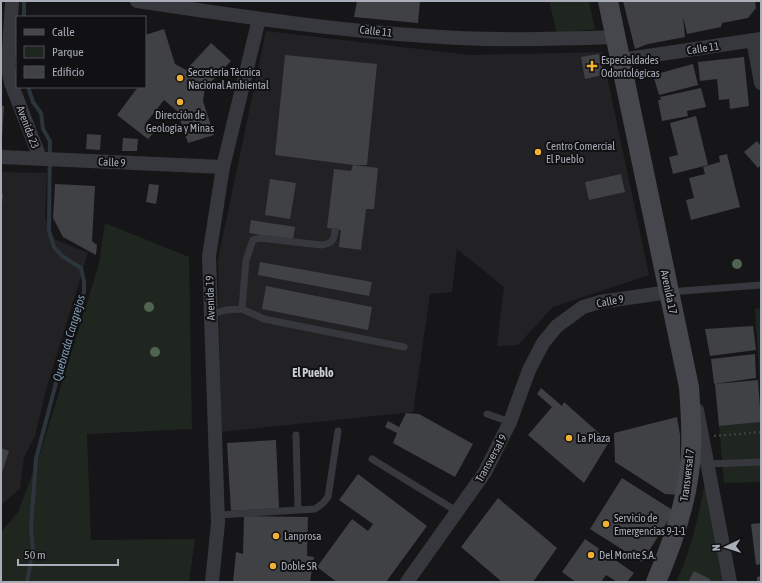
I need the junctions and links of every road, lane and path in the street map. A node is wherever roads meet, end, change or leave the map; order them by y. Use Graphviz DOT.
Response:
graph roads {
  1 [pos="12,1"];
  2 [pos="136,1"];
  3 [pos="608,1"];
  4 [pos="259,19"];
  5 [pos="617,37"];
  6 [pos="757,40"];
  7 [pos="621,60"];
  8 [pos="761,83"];
  9 [pos="1,157"];
  10 [pos="42,158"];
  11 [pos="223,168"];
  12 [pos="335,231"];
  13 [pos="761,286"];
  14 [pos="669,292"];
  15 [pos="242,309"];
  16 [pos="210,315"];
  17 [pos="557,326"];
  18 [pos="404,347"];
  19 [pos="689,387"];
  20 [pos="487,414"];
  21 [pos="510,422"];
  22 [pos="338,431"];
  23 [pos="761,432"];
  24 [pos="296,435"];
  25 [pos="702,436"];
  26 [pos="372,459"];
  27 [pos="761,462"];
  28 [pos="707,464"];
  29 [pos="298,510"];
  30 [pos="458,512"];
  31 [pos="218,515"];
  32 [pos="212,582"];
  33 [pos="407,582"];
  34 [pos="656,582"];
  35 [pos="730,582"];
  1 -- 10 [label="street, Avenida 23"];
  2 -- 4 [label="street, Calle 11"];
  3 -- 5 [label="main road, Avenida 17"];
  4 -- 5 [label="street, Calle 11"];
  4 -- 11 [label="street, Avenida 19"];
  5 -- 7 [label="main road, Avenida 17"];
  6 -- 7 [label="street, Calle 11"];
  6 -- 8 [label="street"];
  7 -- 14 [label="main road, Avenida 17"];
  9 -- 10 [label="street, Calle 9"];
  10 -- 11 [label="street, Calle 9"];
  11 -- 16 [label="street, Avenida 19"];
  12 -- 15 [label="lane"];
  13 -- 14 [label="lane"];
  14 -- 17 [label="street, Calle 9"];
  14 -- 19 [label="main road, Avenida 17"];
  15 -- 16 [label="lane"];
  15 -- 18 [label="lane"];
  16 -- 31 [label="street, Avenida 19"];
  17 -- 21 [label="street, Transversal 9"];
  19 -- 25 [label="street, Avenida 17"];
  19 -- 34 [label="main road, Transversal 7"];
  20 -- 21 [label="lane"];
  21 -- 30 [label="street, Transversal 9"];
  22 -- 29 [label="lane"];
  23 -- 25 [label="path"];
  24 -- 29 [label="lane"];
  25 -- 28 [label="street, Avenida 17"];
  26 -- 30 [label="lane"];
  27 -- 28 [label="lane"];
  28 -- 35 [label="street, Avenida 17"];
  29 -- 31 [label="lane"];
  30 -- 33 [label="street, Transversal 9"];
  31 -- 32 [label="street, Avenida 19"];
}
